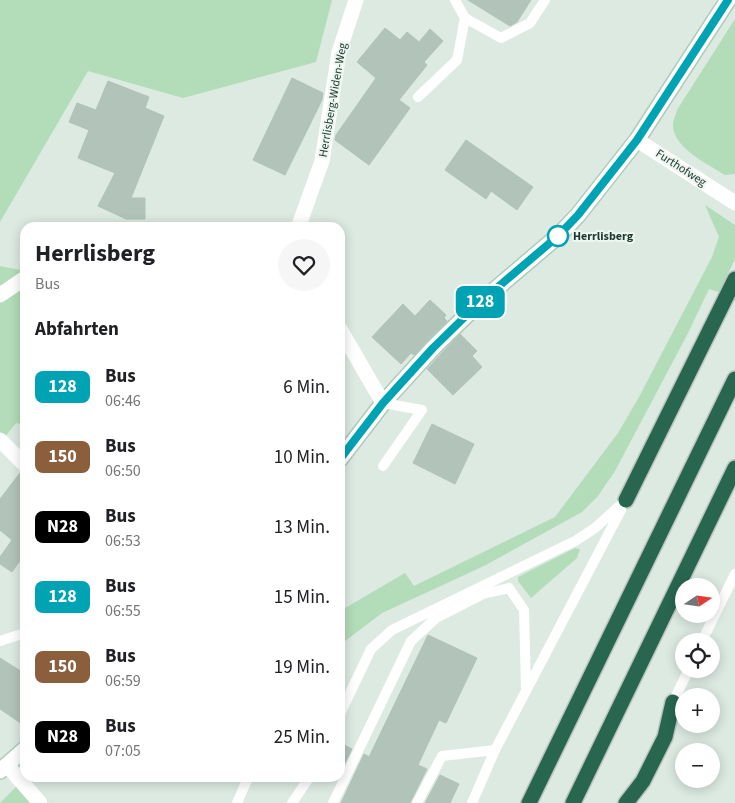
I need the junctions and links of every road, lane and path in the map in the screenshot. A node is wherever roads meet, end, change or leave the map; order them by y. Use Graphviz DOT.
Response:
graph roads {
  1 [pos="356,0"];
  2 [pos="455,0"];
  3 [pos="545,0"];
  4 [pos="728,0"];
  5 [pos="465,18"];
  6 [pos="418,97"];
  7 [pos="637,140"];
  8 [pos="730,199"];
  9 [pos="300,222"];
  10 [pos="735,279"];
  11 [pos="20,281"];
  12 [pos="0,295"];
  13 [pos="345,338"];
  14 [pos="735,378"];
  15 [pos="383,403"];
  16 [pos="0,440"];
  17 [pos="345,452"];
  18 [pos="20,460"];
  19 [pos="383,466"];
  20 [pos="735,468"];
  21 [pos="626,500"];
  22 [pos="735,574"];
  23 [pos="706,633"];
  24 [pos="20,635"];
  25 [pos="0,641"];
  26 [pos="685,678"];
  27 [pos="526,690"];
  28 [pos="673,702"];
  29 [pos="345,704"];
  30 [pos="495,750"];
  31 [pos="20,754"];
  32 [pos="4,768"];
  33 [pos="345,778"];
  34 [pos="246,782"];
  35 [pos="305,782"];
  36 [pos="343,782"];
  37 [pos="40,803"];
  38 [pos="237,803"];
  39 [pos="292,803"];
  40 [pos="333,803"];
  41 [pos="416,803"];
  42 [pos="472,803"];
  43 [pos="529,803"];
  44 [pos="572,803"];
  45 [pos="626,803"];
  1 -- 9 [label="main road, Herrlisberg-Widen-Weg"];
  2 -- 5 [label="lane"];
  3 -- 5 [label="lane"];
  4 -- 7 [label="main road"];
  5 -- 6 [label="lane"];
  7 -- 8 [label="main road, Furthofweg"];
  7 -- 15 [label="main road"];
  10 -- 21 [label="highway"];
  11 -- 12 [label="main road"];
  13 -- 15 [label="main road"];
  14 -- 43 [label="highway"];
  15 -- 17 [label="main road"];
  15 -- 19 [label="lane"];
  16 -- 18 [label="main road"];
  20 -- 44 [label="highway"];
  21 -- 27 [label="lane"];
  21 -- 29 [label="lane"];
  22 -- 23 [label="lane"];
  24 -- 25 [label="lane"];
  26 -- 28 [label="lane"];
  27 -- 30 [label="lane"];
  27 -- 33 [label="lane"];
  28 -- 45 [label="highway"];
  30 -- 41 [label="lane"];
  30 -- 42 [label="lane"];
  31 -- 32 [label="main road"];
  32 -- 37 [label="main road"];
  34 -- 38 [label="lane"];
  35 -- 39 [label="lane"];
  36 -- 40 [label="lane"];
}
